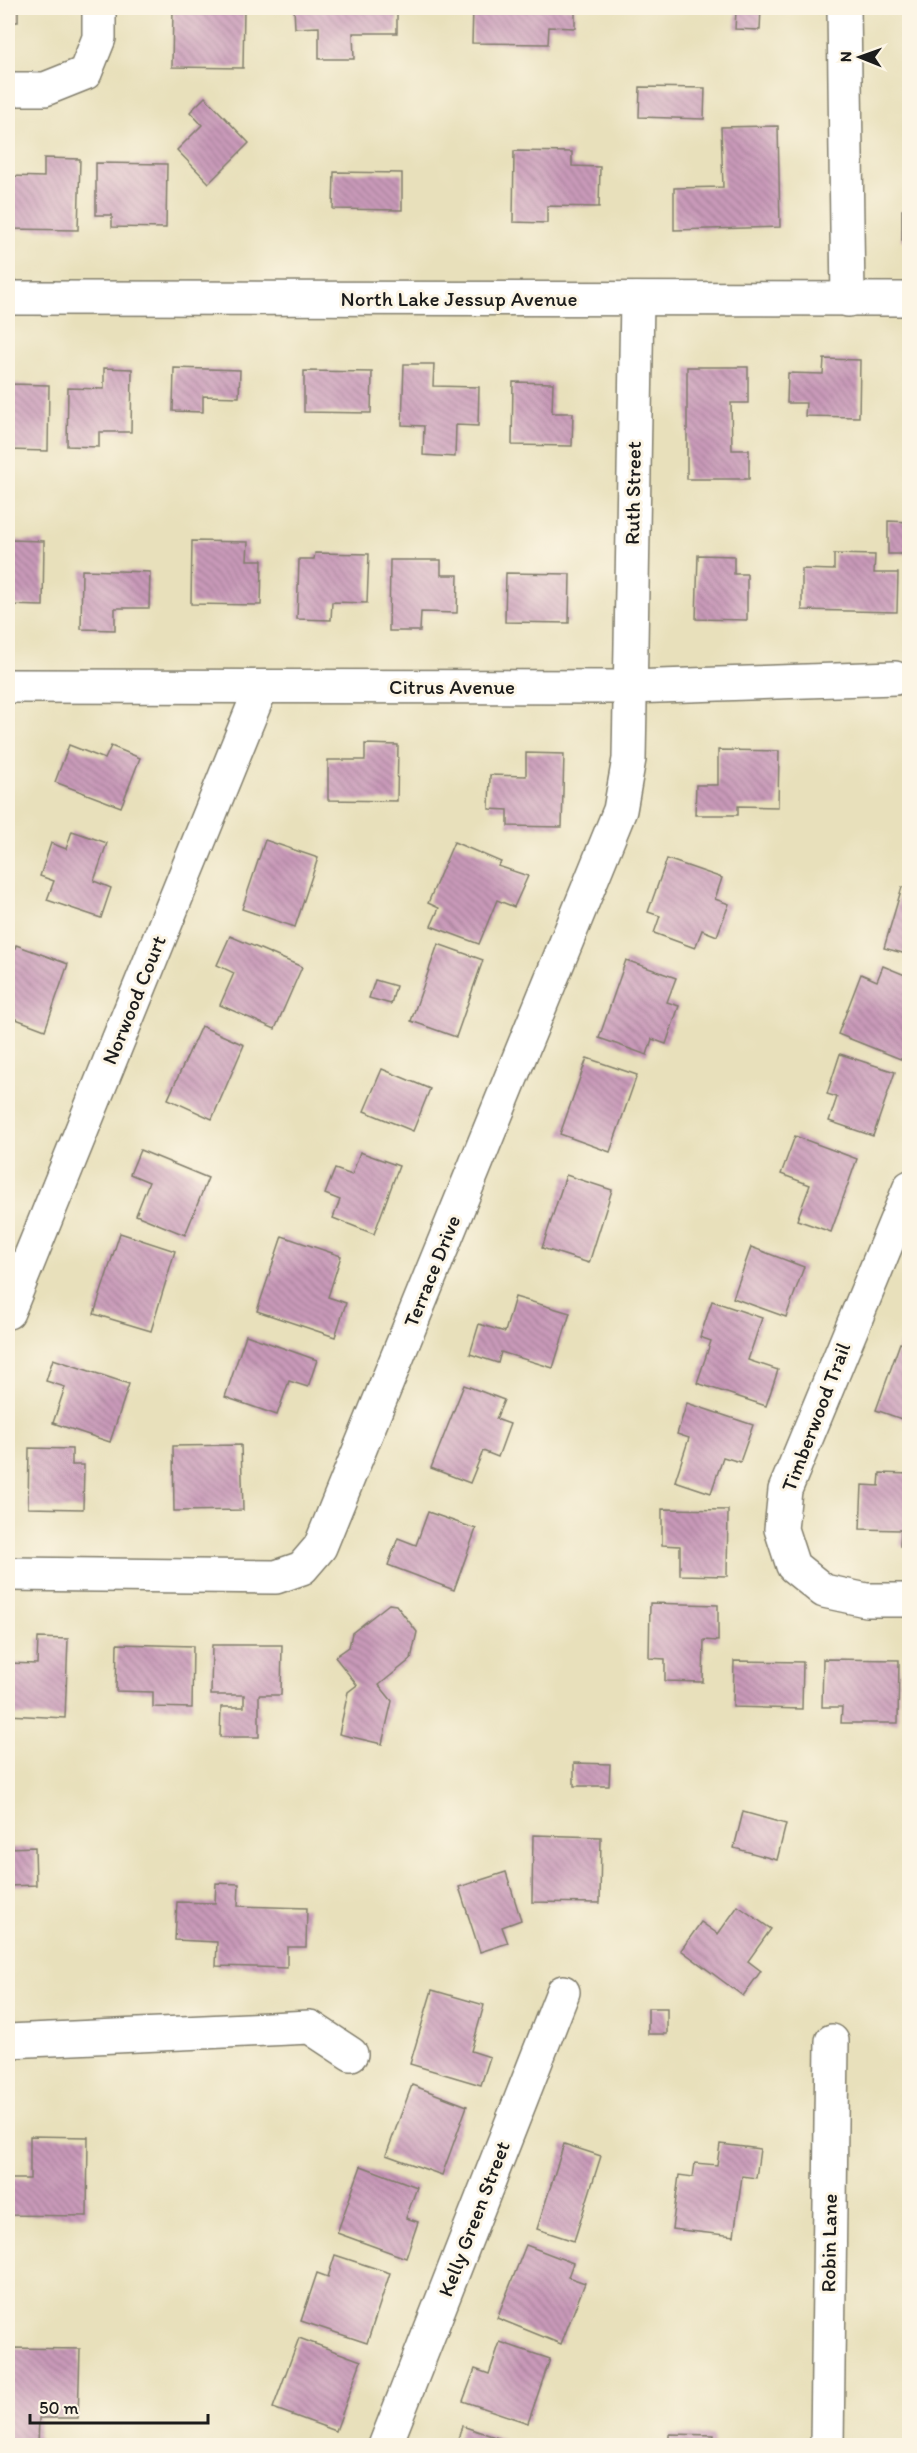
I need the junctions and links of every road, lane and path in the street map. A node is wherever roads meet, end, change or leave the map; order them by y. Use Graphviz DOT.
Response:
graph roads {
  1 [pos="99,8"];
  2 [pos="844,8"];
  3 [pos="8,88"];
  4 [pos="8,298"];
  5 [pos="637,299"];
  6 [pos="909,299"];
  7 [pos="848,300"];
  8 [pos="896,678"];
  9 [pos="8,686"];
  10 [pos="630,687"];
  11 [pos="261,688"];
  12 [pos="909,1187"];
  13 [pos="8,1312"];
  14 [pos="8,1574"];
  15 [pos="909,1600"];
  16 [pos="563,1992"];
  17 [pos="8,2041"];
  18 [pos="832,2041"];
  19 [pos="351,2054"];
  20 [pos="385,2445"];
  21 [pos="827,2445"];
  1 -- 3 [label="street"];
  2 -- 7 [label="street"];
  4 -- 5 [label="street, North Lake Jessup Avenue"];
  5 -- 7 [label="street, North Lake Jessup Avenue"];
  5 -- 10 [label="street, Ruth Street"];
  6 -- 7 [label="street, North Lake Jessup Avenue"];
  8 -- 10 [label="street, Citrus Avenue"];
  9 -- 11 [label="street, Citrus Avenue"];
  10 -- 11 [label="street, Citrus Avenue"];
  10 -- 14 [label="street, Terrace Drive"];
  11 -- 13 [label="street, Norwood Court"];
  12 -- 15 [label="street, Timberwood Trail"];
  16 -- 20 [label="street, Kelly Green Street"];
  17 -- 19 [label="street"];
  18 -- 21 [label="street, Robin Lane"];
}
